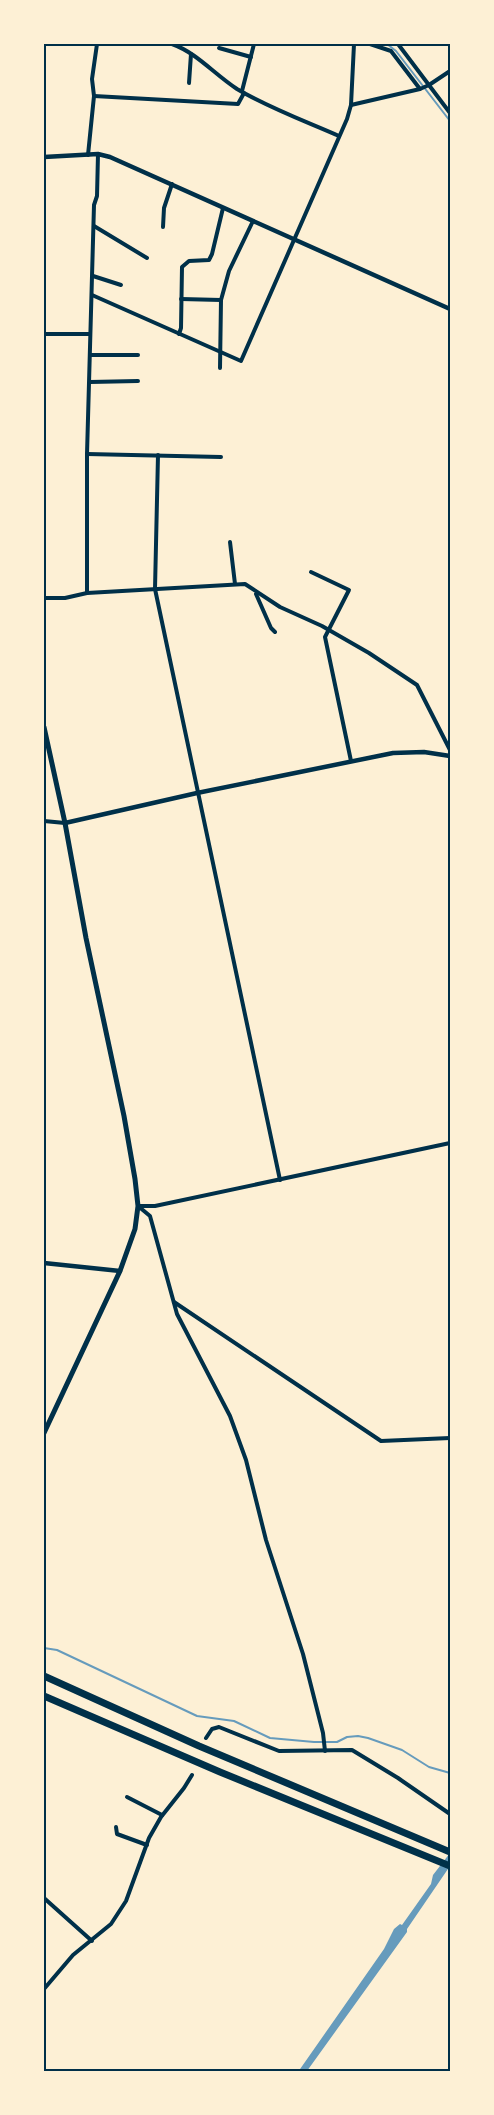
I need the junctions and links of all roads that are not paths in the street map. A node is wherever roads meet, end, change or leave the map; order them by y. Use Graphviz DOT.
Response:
graph roads {
  1 [pos="97,44"];
  2 [pos="172,44"];
  3 [pos="254,44"];
  4 [pos="354,44"];
  5 [pos="370,44"];
  6 [pos="398,44"];
  7 [pos="450,44"];
  8 [pos="219,48"];
  9 [pos="191,53"];
  10 [pos="450,54"];
  11 [pos="250,57"];
  12 [pos="450,71"];
  13 [pos="189,83"];
  14 [pos="424,87"];
  15 [pos="243,92"];
  16 [pos="94,96"];
  17 [pos="351,105"];
  18 [pos="448,107"];
  19 [pos="450,113"];
  20 [pos="339,136"];
  21 [pos="98,154"];
  22 [pos="88,156"];
  23 [pos="44,157"];
  24 [pos="173,184"];
  25 [pos="223,208"];
  26 [pos="253,221"];
  27 [pos="94,225"];
  28 [pos="163,227"];
  29 [pos="294,238"];
  30 [pos="147,258"];
  31 [pos="93,276"];
  32 [pos="121,285"];
  33 [pos="92,295"];
  34 [pos="181,298"];
  35 [pos="221,300"];
  36 [pos="450,309"];
  37 [pos="44,334"];
  38 [pos="90,334"];
  39 [pos="179,334"];
  40 [pos="220,351"];
  41 [pos="138,355"];
  42 [pos="90,356"];
  43 [pos="220,368"];
  44 [pos="138,381"];
  45 [pos="90,382"];
  46 [pos="87,454"];
  47 [pos="158,455"];
  48 [pos="220,457"];
  49 [pos="230,542"];
  50 [pos="311,572"];
  51 [pos="236,584"];
  52 [pos="155,589"];
  53 [pos="87,593"];
  54 [pos="256,593"];
  55 [pos="44,598"];
  56 [pos="328,630"];
  57 [pos="275,632"];
  58 [pos="44,727"];
  59 [pos="450,750"];
  60 [pos="450,756"];
  61 [pos="351,761"];
  62 [pos="197,793"];
  63 [pos="44,821"];
  64 [pos="65,823"];
  65 [pos="450,1143"];
  66 [pos="280,1180"];
  67 [pos="138,1206"];
  68 [pos="44,1263"];
  69 [pos="120,1271"];
  70 [pos="173,1302"];
  71 [pos="44,1433"];
  72 [pos="450,1438"];
  73 [pos="44,1676"];
  74 [pos="44,1696"];
  75 [pos="206,1737"];
  76 [pos="325,1750"];
  77 [pos="192,1775"];
  78 [pos="127,1797"];
  79 [pos="450,1814"];
  80 [pos="162,1815"];
  81 [pos="116,1827"];
  82 [pos="147,1845"];
  83 [pos="450,1852"];
  84 [pos="450,1866"];
  85 [pos="44,1898"];
  86 [pos="92,1941"];
  87 [pos="44,1989"];
  1 -- 16 [label="street"];
  2 -- 9 [label="street"];
  3 -- 11 [label="street"];
  4 -- 17 [label="street"];
  5 -- 14 [label="street"];
  6 -- 14 [label="street"];
  7 -- 10 [label="street"];
  8 -- 11 [label="street"];
  9 -- 13 [label="street"];
  9 -- 15 [label="street"];
  11 -- 15 [label="street"];
  12 -- 14 [label="street"];
  14 -- 17 [label="street"];
  14 -- 18 [label="street"];
  15 -- 16 [label="street"];
  15 -- 20 [label="street"];
  16 -- 22 [label="street"];
  17 -- 20 [label="street"];
  18 -- 19 [label="street"];
  20 -- 29 [label="street"];
  21 -- 22 [label="street"];
  21 -- 24 [label="street"];
  21 -- 27 [label="street"];
  22 -- 23 [label="street"];
  24 -- 25 [label="street"];
  24 -- 28 [label="street"];
  25 -- 26 [label="street"];
  25 -- 34 [label="street"];
  26 -- 29 [label="street"];
  26 -- 35 [label="street"];
  27 -- 30 [label="street"];
  27 -- 31 [label="street"];
  29 -- 36 [label="street"];
  29 -- 40 [label="street"];
  31 -- 32 [label="street"];
  31 -- 33 [label="street"];
  33 -- 38 [label="street"];
  33 -- 39 [label="street"];
  34 -- 35 [label="street"];
  34 -- 39 [label="street"];
  35 -- 40 [label="street"];
  37 -- 38 [label="street"];
  38 -- 42 [label="street"];
  39 -- 40 [label="street"];
  40 -- 43 [label="street"];
  41 -- 42 [label="street"];
  42 -- 45 [label="street"];
  44 -- 45 [label="street"];
  45 -- 46 [label="street"];
  46 -- 47 [label="street"];
  46 -- 53 [label="street"];
  47 -- 48 [label="street"];
  47 -- 52 [label="street"];
  49 -- 51 [label="street"];
  50 -- 56 [label="street"];
  51 -- 52 [label="street"];
  51 -- 54 [label="street"];
  52 -- 53 [label="street"];
  52 -- 62 [label="street"];
  53 -- 55 [label="street"];
  54 -- 56 [label="street"];
  54 -- 57 [label="street"];
  56 -- 59 [label="street"];
  56 -- 61 [label="street"];
  58 -- 64 [label="main road"];
  60 -- 61 [label="street"];
  61 -- 62 [label="street"];
  62 -- 64 [label="street"];
  62 -- 66 [label="street"];
  63 -- 64 [label="street"];
  64 -- 67 [label="main road"];
  65 -- 66 [label="street"];
  66 -- 67 [label="street"];
  67 -- 69 [label="main road"];
  67 -- 70 [label="street"];
  68 -- 69 [label="street"];
  69 -- 71 [label="main road"];
  70 -- 72 [label="street"];
  70 -- 76 [label="street"];
  73 -- 83 [label="highway"];
  74 -- 84 [label="highway"];
  75 -- 76 [label="street"];
  76 -- 79 [label="street"];
  77 -- 80 [label="street"];
  78 -- 80 [label="street"];
  80 -- 82 [label="street"];
  81 -- 82 [label="street"];
  82 -- 86 [label="street"];
  85 -- 86 [label="street"];
  86 -- 87 [label="street"];
}
